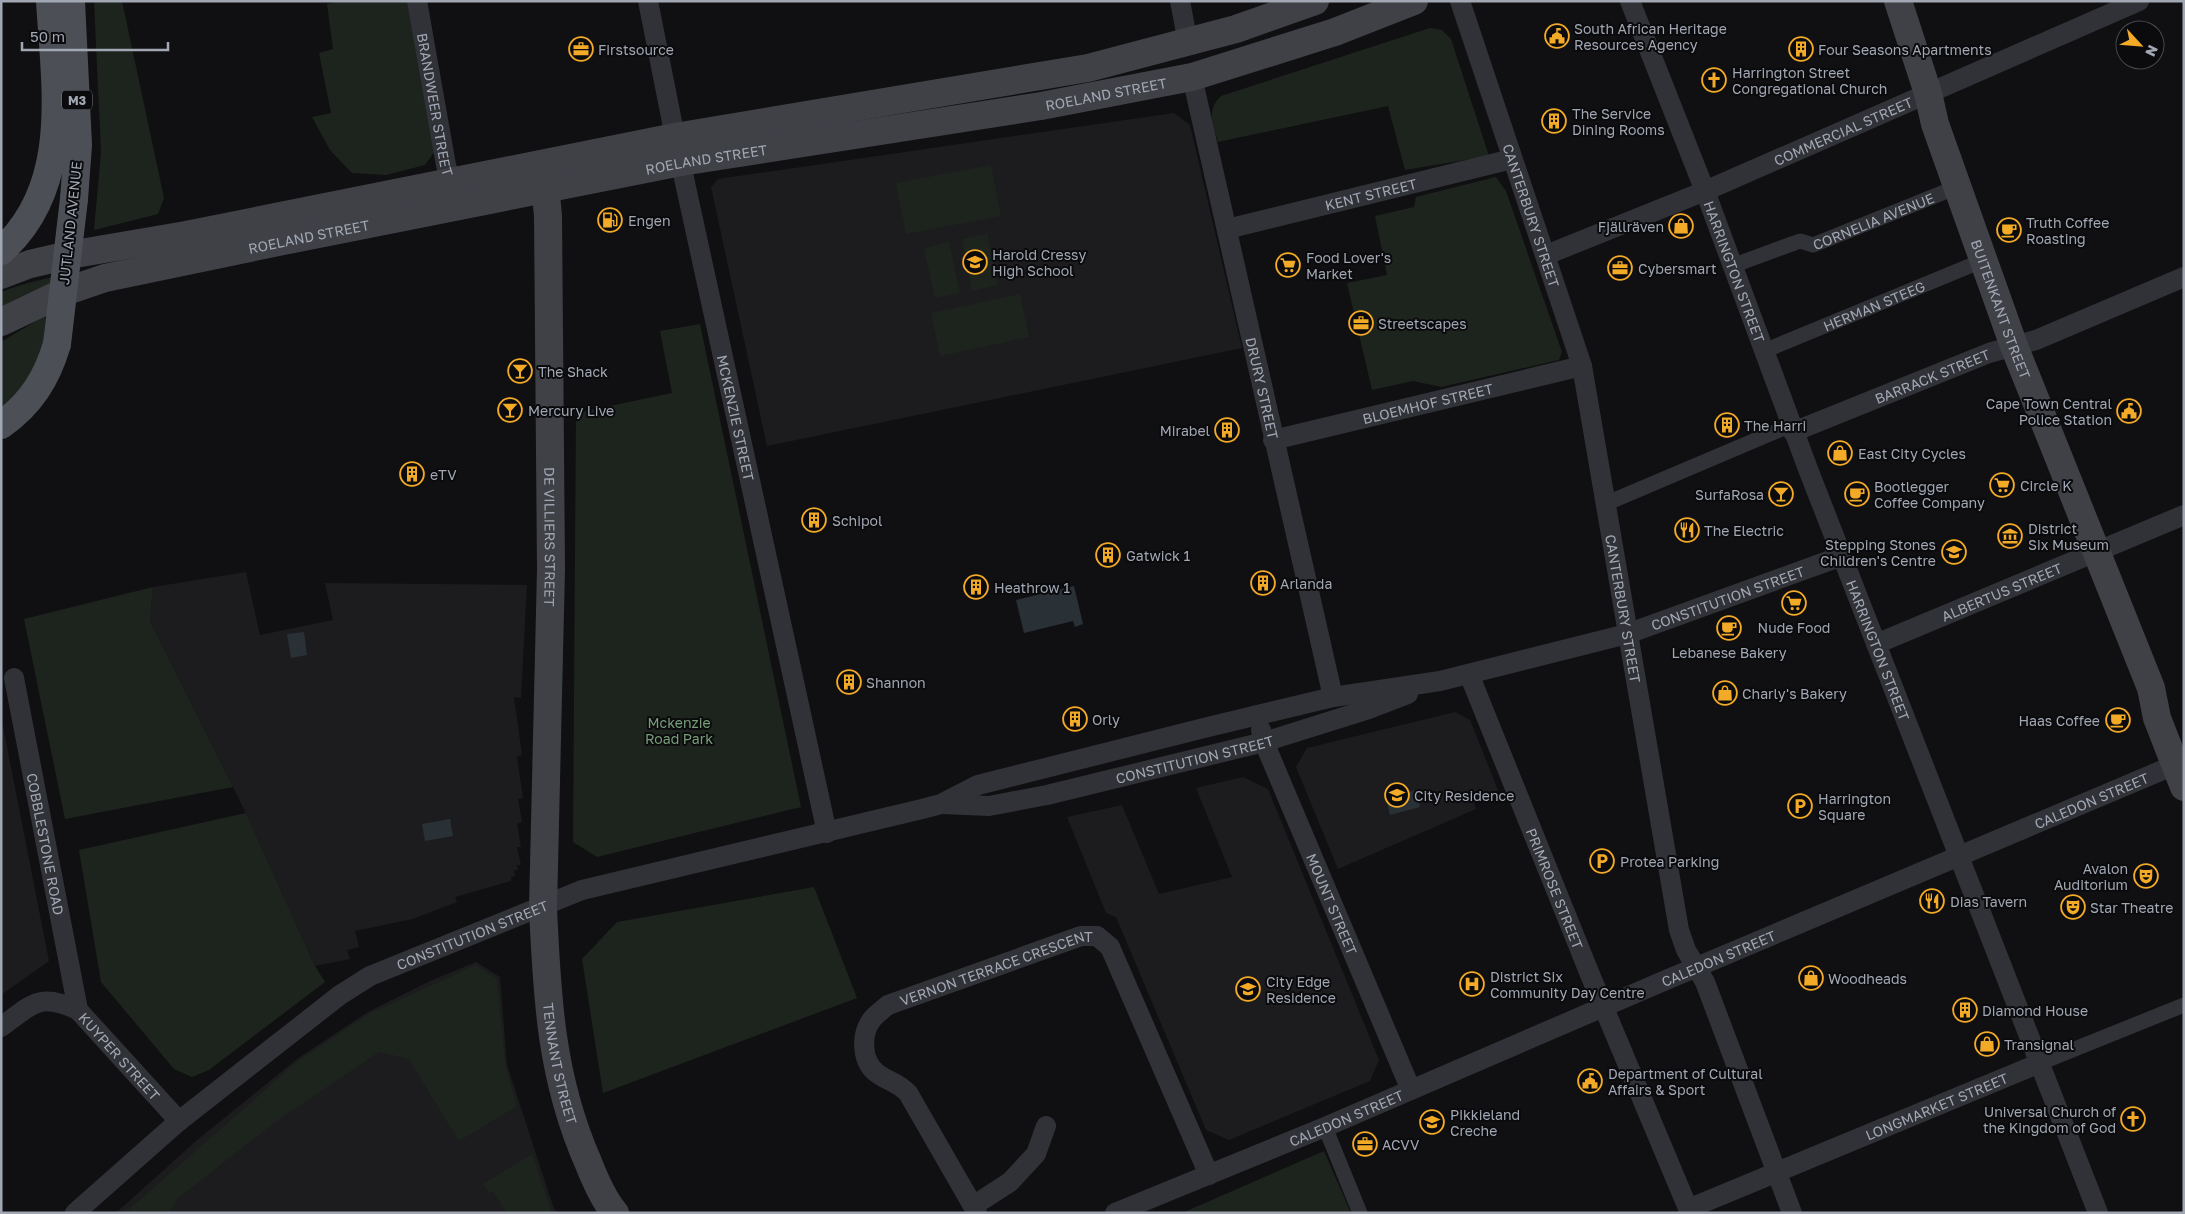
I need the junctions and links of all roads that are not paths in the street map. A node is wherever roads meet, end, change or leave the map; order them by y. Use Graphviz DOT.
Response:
graph roads {
  1 [pos="50,1"];
  2 [pos="71,1"];
  3 [pos="417,1"];
  4 [pos="648,1"];
  5 [pos="1180,1"];
  6 [pos="1314,1"];
  7 [pos="1414,1"];
  8 [pos="1460,1"];
  9 [pos="1630,1"];
  10 [pos="1883,1"];
  11 [pos="1898,1"];
  12 [pos="2139,1"];
  13 [pos="1188,43"];
  14 [pos="1192,78"];
  15 [pos="1923,96"];
  16 [pos="678,149"];
  17 [pos="1512,159"];
  18 [pos="545,177"];
  19 [pos="1958,187"];
  20 [pos="1705,191"];
  21 [pos="454,193"];
  22 [pos="1227,229"];
  23 [pos="1,251"];
  24 [pos="1546,255"];
  25 [pos="1984,260"];
  26 [pos="1732,266"];
  27 [pos="1,274"];
  28 [pos="2184,277"];
  29 [pos="1,322"];
  30 [pos="2014,346"];
  31 [pos="1764,351"];
  32 [pos="1582,366"];
  33 [pos="1,425"];
  34 [pos="1792,428"];
  35 [pos="1273,440"];
  36 [pos="1605,504"];
  37 [pos="2184,514"];
  38 [pos="2096,552"];
  39 [pos="1842,556"];
  40 [pos="1627,634"];
  41 [pos="1876,644"];
  42 [pos="1469,674"];
  43 [pos="14,678"];
  44 [pos="1440,681"];
  45 [pos="1333,697"];
  46 [pos="1257,716"];
  47 [pos="1264,742"];
  48 [pos="2181,763"];
  49 [pos="941,804"];
  50 [pos="827,833"];
  51 [pos="1958,857"];
  52 [pos="543,908"];
  53 [pos="1696,968"];
  54 [pos="2184,1005"];
  55 [pos="1603,1008"];
  56 [pos="78,1010"];
  57 [pos="1,1027"];
  58 [pos="2040,1063"];
  59 [pos="1411,1090"];
  60 [pos="179,1121"];
  61 [pos="1046,1126"];
  62 [pos="1325,1128"];
  63 [pos="1777,1172"];
  64 [pos="1209,1175"];
  65 [pos="975,1209"];
  66 [pos="614,1212"];
  67 [pos="1686,1212"];
  68 [pos="75,1213"];
  69 [pos="1114,1213"];
  70 [pos="1360,1213"];
  71 [pos="1792,1213"];
  72 [pos="2098,1213"];
  1 -- 23 [label="main road, JUTLAND AVENUE / M3"];
  2 -- 33 [label="main road, JUTLAND AVENUE / M3, bridge"];
  3 -- 21 [label="street, BRANDWEER STREET"];
  4 -- 16 [label="street, MCKENZIE STREET"];
  5 -- 13 [label="street"];
  6 -- 13 [label="main road, ROELAND STREET"];
  7 -- 14 [label="main road, ROELAND STREET"];
  8 -- 17 [label="street, CANTERBURY STREET"];
  9 -- 20 [label="street, HARRINGTON STREET"];
  10 -- 15 [label="main road, BUITENKANT STREET"];
  11 -- 15 [label="main road, BUITENKANT STREET"];
  12 -- 15 [label="street, COMMERCIAL STREET"];
  13 -- 16 [label="main road, ROELAND STREET"];
  14 -- 16 [label="main road, ROELAND STREET"];
  14 -- 22 [label="street, DRURY STREET"];
  15 -- 19 [label="main road, BUITENKANT STREET"];
  15 -- 20 [label="street, COMMERCIAL STREET"];
  16 -- 18 [label="main road, ROELAND STREET"];
  16 -- 50 [label="street, MCKENZIE STREET"];
  17 -- 22 [label="street, KENT STREET"];
  17 -- 24 [label="street, CANTERBURY STREET"];
  18 -- 21 [label="main road, ROELAND STREET"];
  18 -- 52 [label="main road, DE VILLIERS STREET"];
  19 -- 25 [label="main road, BUITENKANT STREET"];
  19 -- 26 [label="street, CORNELIA AVENUE"];
  20 -- 24 [label="street, COMMERCIAL STREET"];
  20 -- 26 [label="street, HARRINGTON STREET"];
  21 -- 27 [label="main road, ROELAND STREET"];
  21 -- 29 [label="main road, ROELAND STREET"];
  22 -- 35 [label="street, DRURY STREET"];
  24 -- 32 [label="street, CANTERBURY STREET"];
  25 -- 30 [label="main road, BUITENKANT STREET"];
  25 -- 31 [label="street, HERMAN STEEG"];
  26 -- 31 [label="street, HARRINGTON STREET"];
  28 -- 30 [label="street, BARRACK STREET"];
  30 -- 34 [label="street, BARRACK STREET"];
  30 -- 38 [label="main road, BUITENKANT STREET"];
  31 -- 34 [label="street, HARRINGTON STREET"];
  32 -- 35 [label="street, BLOEMHOF STREET"];
  32 -- 36 [label="street, CANTERBURY STREET"];
  34 -- 36 [label="street, BARRACK STREET"];
  34 -- 39 [label="street, HARRINGTON STREET"];
  35 -- 45 [label="street, DRURY STREET"];
  36 -- 40 [label="street, CANTERBURY STREET"];
  37 -- 38 [label="street, ALBERTUS STREET"];
  38 -- 41 [label="street, ALBERTUS STREET"];
  38 -- 48 [label="main road, BUITENKANT STREET"];
  39 -- 40 [label="street, CONSTITUTION STREET"];
  39 -- 41 [label="street, HARRINGTON STREET"];
  40 -- 42 [label="street, CONSTITUTION STREET"];
  40 -- 53 [label="street, CANTERBURY STREET"];
  41 -- 51 [label="street, HARRINGTON STREET"];
  42 -- 44 [label="street, CONSTITUTION STREET"];
  42 -- 55 [label="street, PRIMROSE STREET"];
  43 -- 56 [label="street, COBBLESTONE ROAD"];
  44 -- 45 [label="street, CONSTITUTION STREET"];
  44 -- 47 [label="street, CONSTITUTION STREET"];
  45 -- 46 [label="street, CONSTITUTION STREET"];
  46 -- 47 [label="street, MOUNT STREET"];
  46 -- 49 [label="street, CONSTITUTION STREET"];
  47 -- 49 [label="street, CONSTITUTION STREET"];
  47 -- 59 [label="street, MOUNT STREET"];
  48 -- 51 [label="street, CALEDON STREET"];
  49 -- 50 [label="street, CONSTITUTION STREET"];
  50 -- 52 [label="street, CONSTITUTION STREET"];
  51 -- 53 [label="street, CALEDON STREET"];
  51 -- 58 [label="street, HARRINGTON STREET"];
  52 -- 60 [label="street, CONSTITUTION STREET"];
  52 -- 66 [label="main road, TENNANT STREET"];
  53 -- 55 [label="street, CALEDON STREET"];
  53 -- 63 [label="street, CANTERBURY STREET"];
  54 -- 58 [label="street, LONGMARKET STREET"];
  55 -- 59 [label="street, CALEDON STREET"];
  55 -- 67 [label="street, PRIMROSE STREET"];
  56 -- 57 [label="street, KUYPER STREET"];
  56 -- 60 [label="street, KUYPER STREET"];
  58 -- 63 [label="street, LONGMARKET STREET"];
  58 -- 72 [label="street, HARRINGTON STREET"];
  59 -- 62 [label="street, CALEDON STREET"];
  60 -- 68 [label="street, CONSTITUTION STREET"];
  61 -- 65 [label="street"];
  62 -- 64 [label="street, CALEDON STREET"];
  62 -- 70 [label="street"];
  63 -- 67 [label="street, LONGMARKET STREET"];
  63 -- 71 [label="street, CANTERBURY STREET"];
  64 -- 65 [label="street, VERNON TERRACE CRESCENT"];
  64 -- 69 [label="street, CALEDON STREET"];
}
